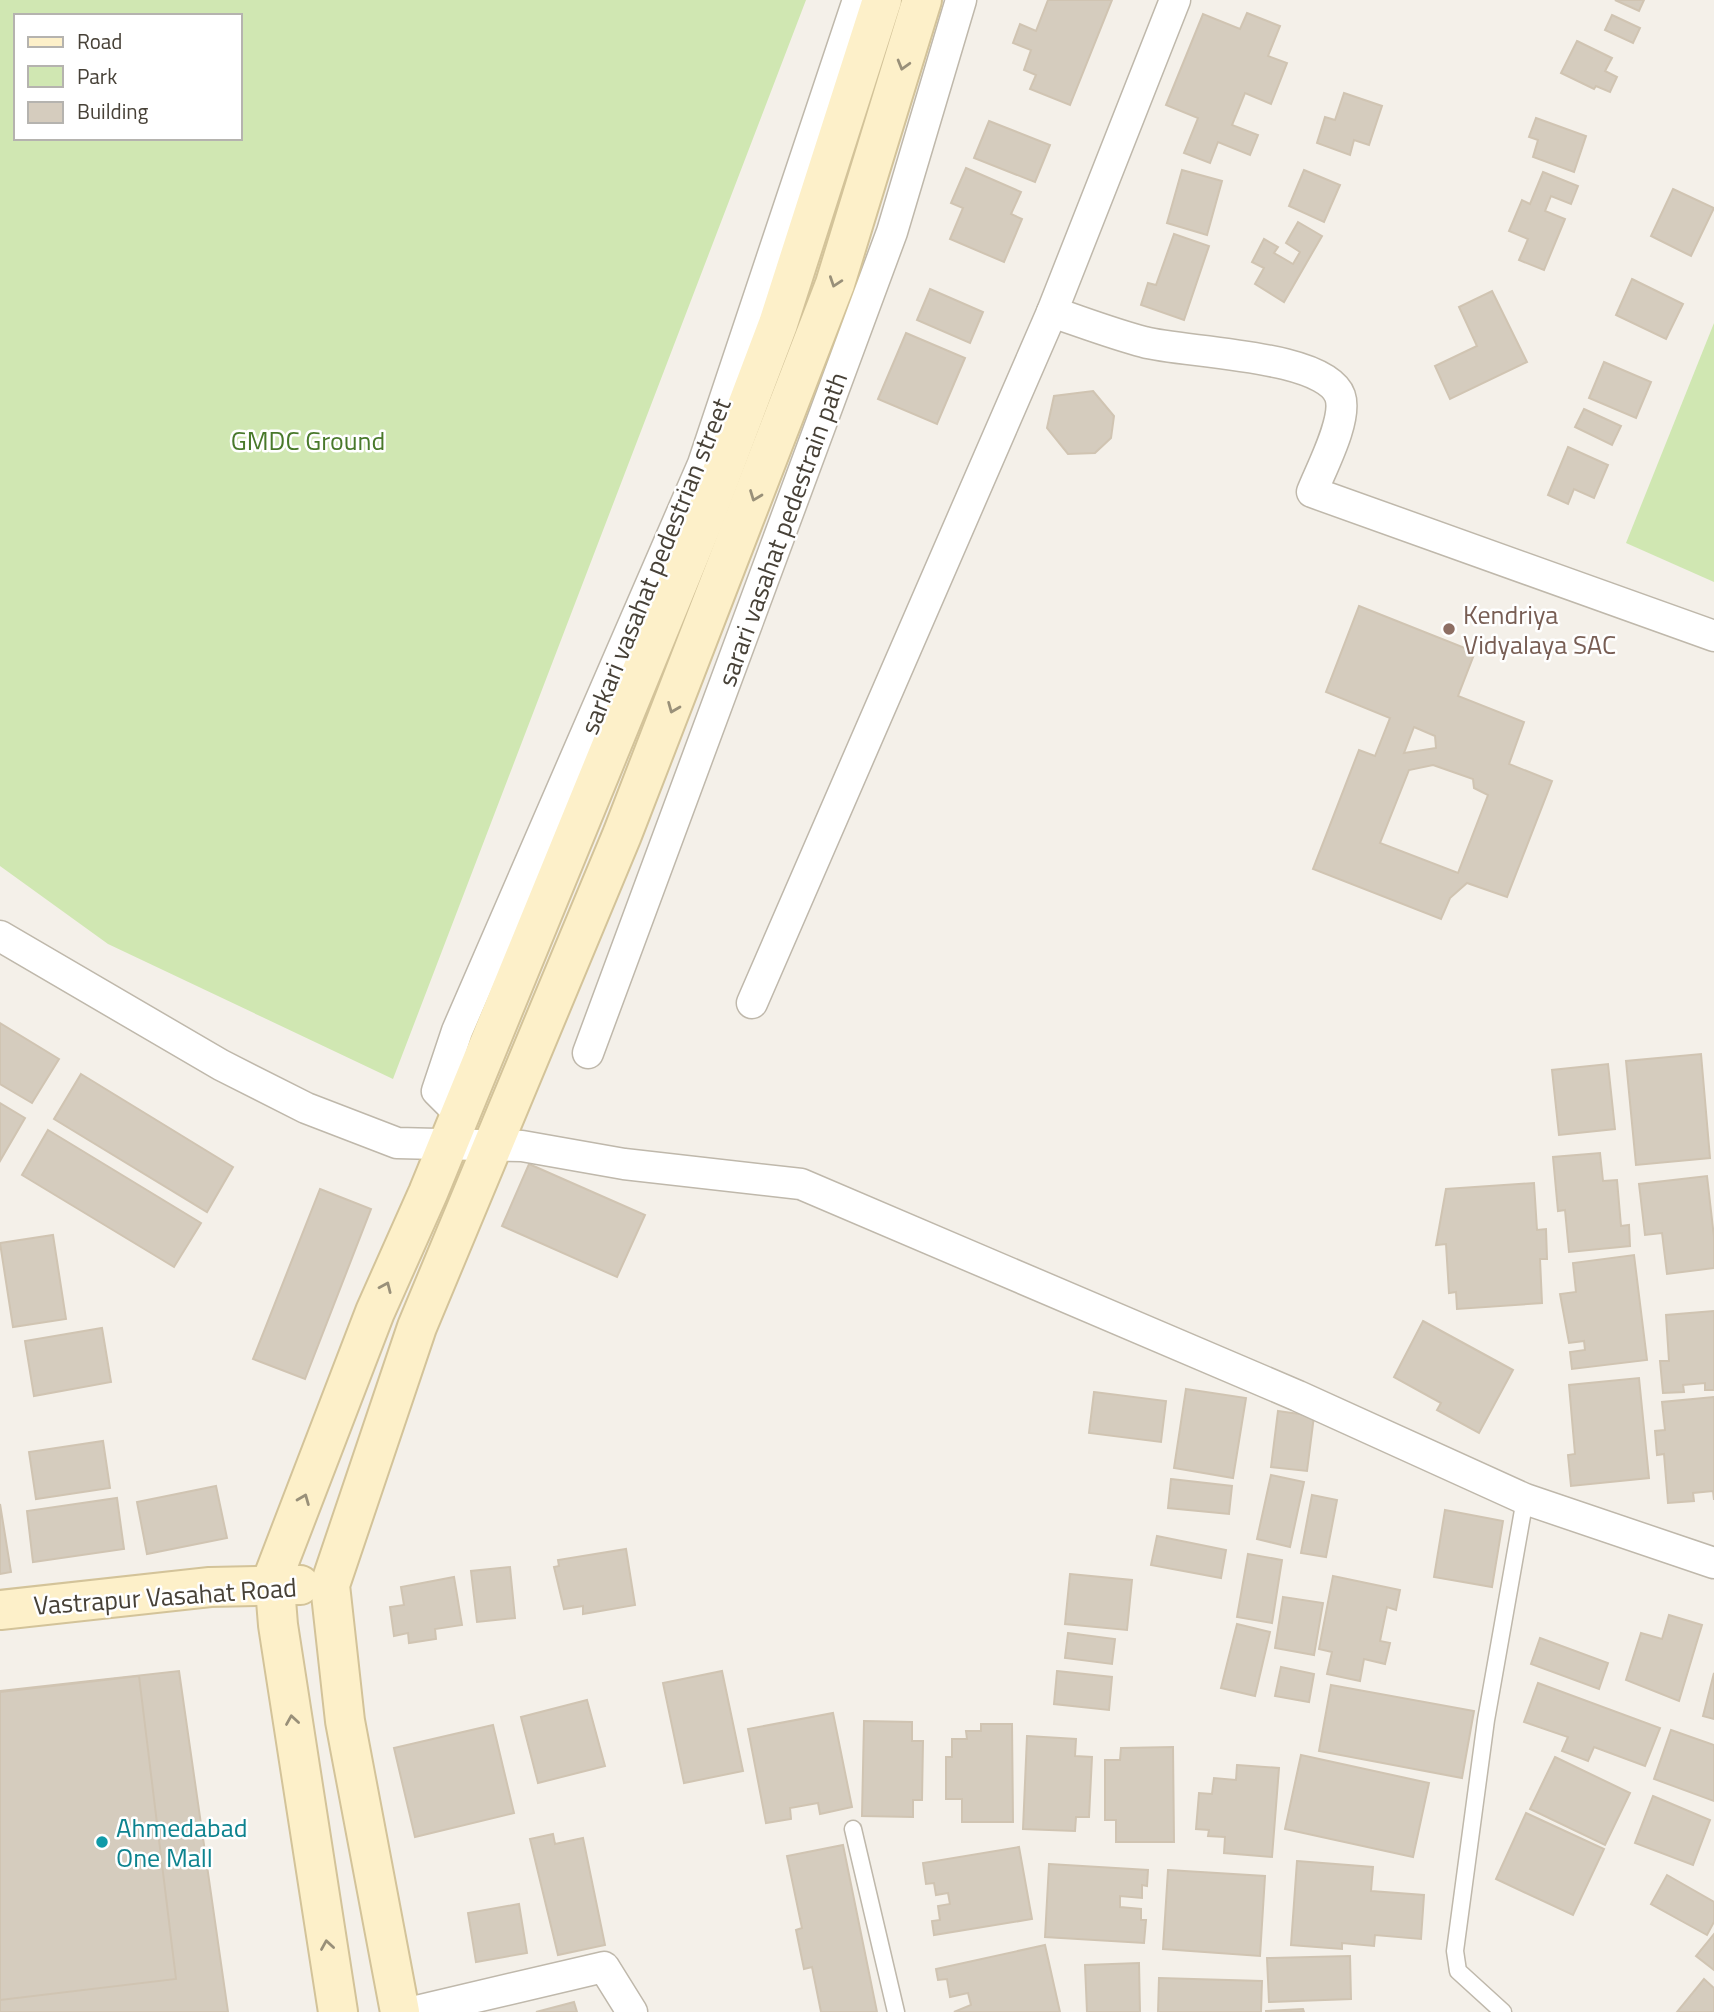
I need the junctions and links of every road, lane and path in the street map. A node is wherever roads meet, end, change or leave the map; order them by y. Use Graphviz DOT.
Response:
graph roads {
  1 [pos="858,0"];
  2 [pos="882,0"];
  3 [pos="922,0"];
  4 [pos="961,0"];
  5 [pos="1175,0"];
  6 [pos="1052,312"];
  7 [pos="1714,636"];
  8 [pos="0,936"];
  9 [pos="752,1003"];
  10 [pos="587,1053"];
  11 [pos="454,1129"];
  12 [pos="493,1145"];
  13 [pos="1525,1499"];
  14 [pos="1714,1563"];
  15 [pos="330,1584"];
  16 [pos="275,1585"];
  17 [pos="0,1610"];
  18 [pos="853,1829"];
  19 [pos="338,2012"];
  20 [pos="400,2012"];
  21 [pos="412,2012"];
  22 [pos="632,2012"];
  23 [pos="896,2012"];
  24 [pos="1503,2012"];
  1 -- 11 [label="street, sarkari vasahat pedestrian street"];
  2 -- 11 [label="street"];
  3 -- 12 [label="street, one-way"];
  4 -- 10 [label="street, sarari vasahat pedestrain path"];
  5 -- 6 [label="street"];
  6 -- 7 [label="street"];
  6 -- 9 [label="street"];
  8 -- 11 [label="street"];
  11 -- 12 [label="street"];
  16 -- 11 [label="street, one-way"];
  12 -- 13 [label="street"];
  12 -- 15 [label="street"];
  13 -- 14 [label="street"];
  13 -- 24 [label="lane"];
  15 -- 16 [label="street, Vastrapur Vasahat Road"];
  15 -- 20 [label="street"];
  16 -- 17 [label="street, Vastrapur Vasahat Road"];
  19 -- 16 [label="street, one-way"];
  18 -- 23 [label="lane"];
  21 -- 22 [label="street"];
}
